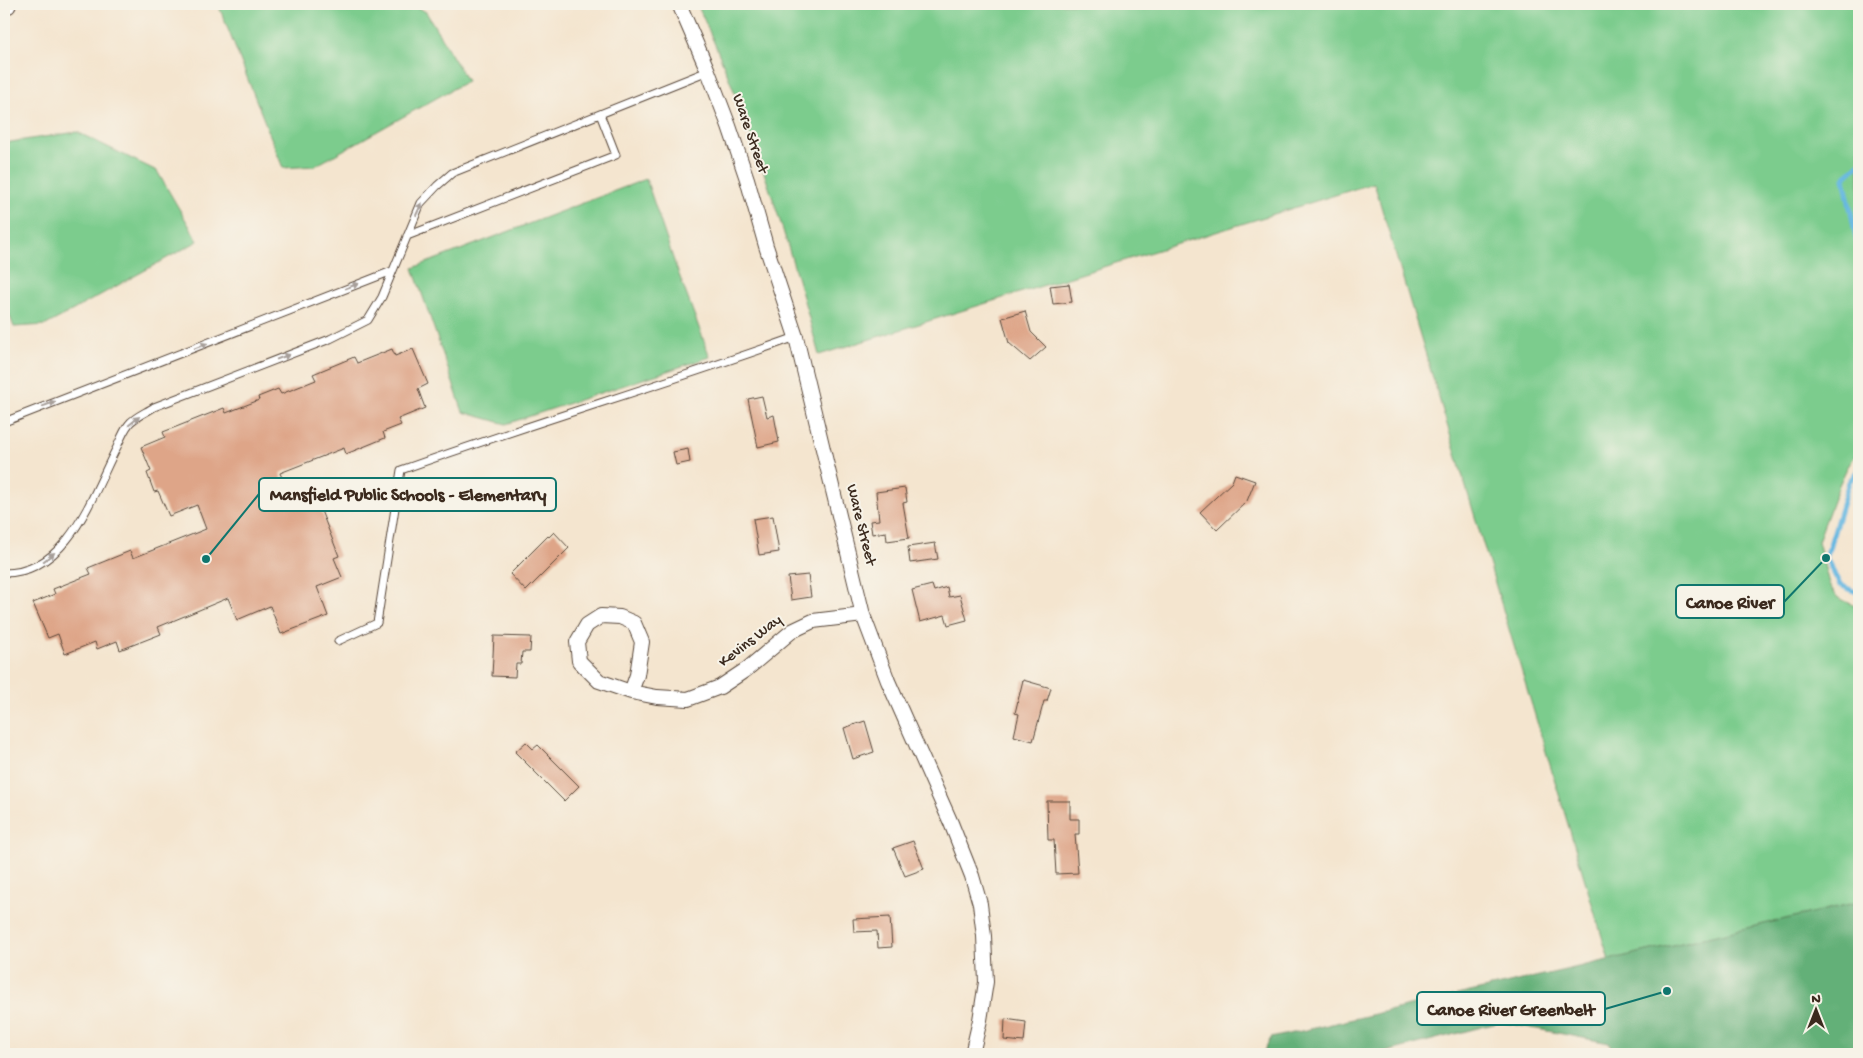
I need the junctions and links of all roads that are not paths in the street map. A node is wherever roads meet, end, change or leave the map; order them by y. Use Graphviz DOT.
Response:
graph roads {
  1 [pos="679,4"];
  2 [pos="708,71"];
  3 [pos="600,114"];
  4 [pos="407,236"];
  5 [pos="392,271"];
  6 [pos="796,337"];
  7 [pos="4,422"];
  8 [pos="4,573"];
  9 [pos="863,614"];
  10 [pos="338,641"];
  11 [pos="631,692"];
  12 [pos="972,1054"];
  1 -- 2 [label="street, Ware Street"];
  2 -- 3 [label="lane"];
  2 -- 6 [label="street, Ware Street"];
  4 -- 3 [label="lane, one-way"];
  3 -- 4 [label="lane"];
  4 -- 5 [label="lane"];
  7 -- 5 [label="lane, one-way"];
  8 -- 5 [label="lane, one-way"];
  6 -- 9 [label="street, Ware Street"];
  6 -- 10 [label="lane"];
  9 -- 11 [label="street, Kevins Way"];
  9 -- 12 [label="street, Ware Street"];
  11 -- 11 [label="street, Kevins Way"];
}
